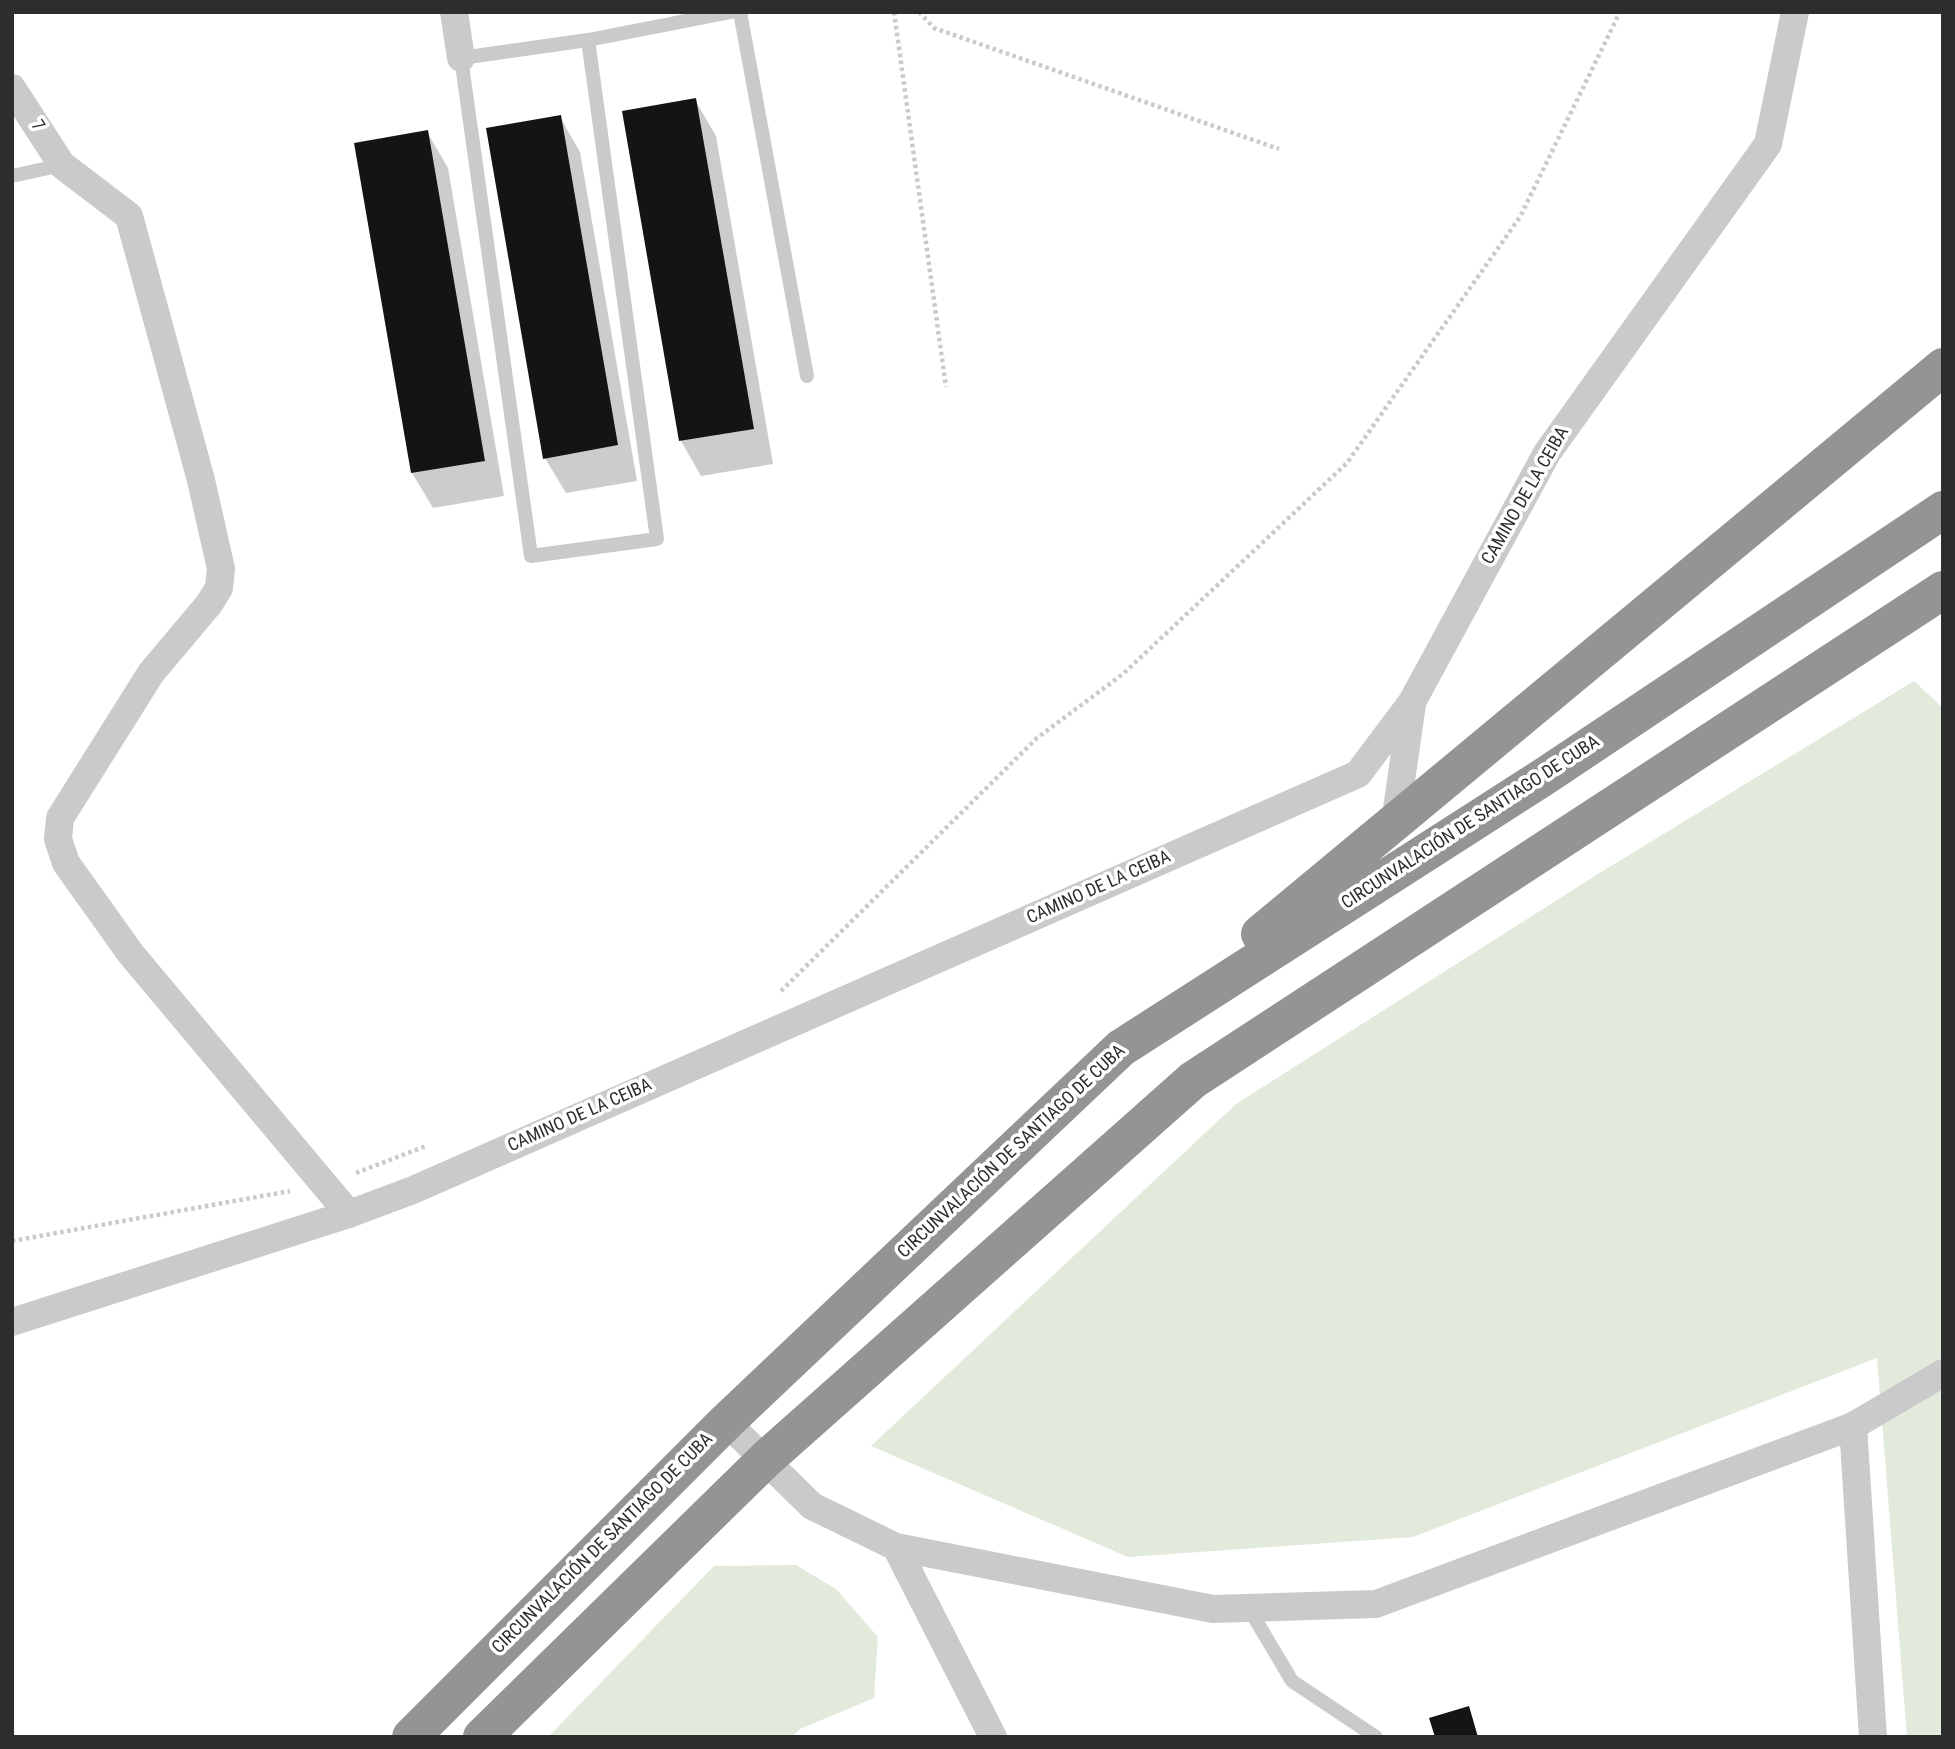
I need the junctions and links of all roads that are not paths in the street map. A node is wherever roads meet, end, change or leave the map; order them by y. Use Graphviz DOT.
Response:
graph roads {
  1 [pos="454,12"];
  2 [pos="731,12"];
  3 [pos="740,12"];
  4 [pos="1795,12"];
  5 [pos="588,40"];
  6 [pos="461,58"];
  7 [pos="12,88"];
  8 [pos="62,164"];
  9 [pos="12,176"];
  10 [pos="1943,367"];
  11 [pos="807,376"];
  12 [pos="1943,510"];
  13 [pos="1943,590"];
  14 [pos="1412,702"];
  15 [pos="1395,823"];
  16 [pos="1121,1048"];
  17 [pos="349,1214"];
  18 [pos="12,1322"];
  19 [pos="1943,1373"];
  20 [pos="726,1422"];
  21 [pos="1853,1426"];
  22 [pos="766,1459"];
  23 [pos="896,1547"];
  24 [pos="1248,1607"];
  25 [pos="411,1737"];
  26 [pos="482,1737"];
  27 [pos="993,1737"];
  28 [pos="1376,1737"];
  29 [pos="1872,1737"];
  1 -- 6 [label="street"];
  2 -- 5 [label="lane"];
  3 -- 11 [label="lane"];
  4 -- 14 [label="street, CAMINO DE LA CEIBA"];
  5 -- 6 [label="lane"];
  5 -- 6 [label="lane"];
  7 -- 8 [label="street, 7"];
  8 -- 9 [label="lane"];
  8 -- 17 [label="street, 7"];
  10 -- 15 [label="highway"];
  12 -- 16 [label="highway, CIRCUNVALACIÓN DE SANTIAGO DE CUBA"];
  13 -- 22 [label="highway"];
  14 -- 15 [label="street"];
  14 -- 17 [label="street, CAMINO DE LA CEIBA"];
  15 -- 16 [label="highway"];
  16 -- 20 [label="highway, CIRCUNVALACIÓN DE SANTIAGO DE CUBA"];
  17 -- 18 [label="street, CAMINO DE LA CEIBA"];
  19 -- 21 [label="street"];
  20 -- 22 [label="street"];
  20 -- 25 [label="highway, CIRCUNVALACIÓN DE SANTIAGO DE CUBA"];
  21 -- 24 [label="street"];
  21 -- 29 [label="street"];
  22 -- 23 [label="street"];
  22 -- 26 [label="highway"];
  23 -- 24 [label="street"];
  23 -- 27 [label="street"];
  24 -- 28 [label="lane"];
}
